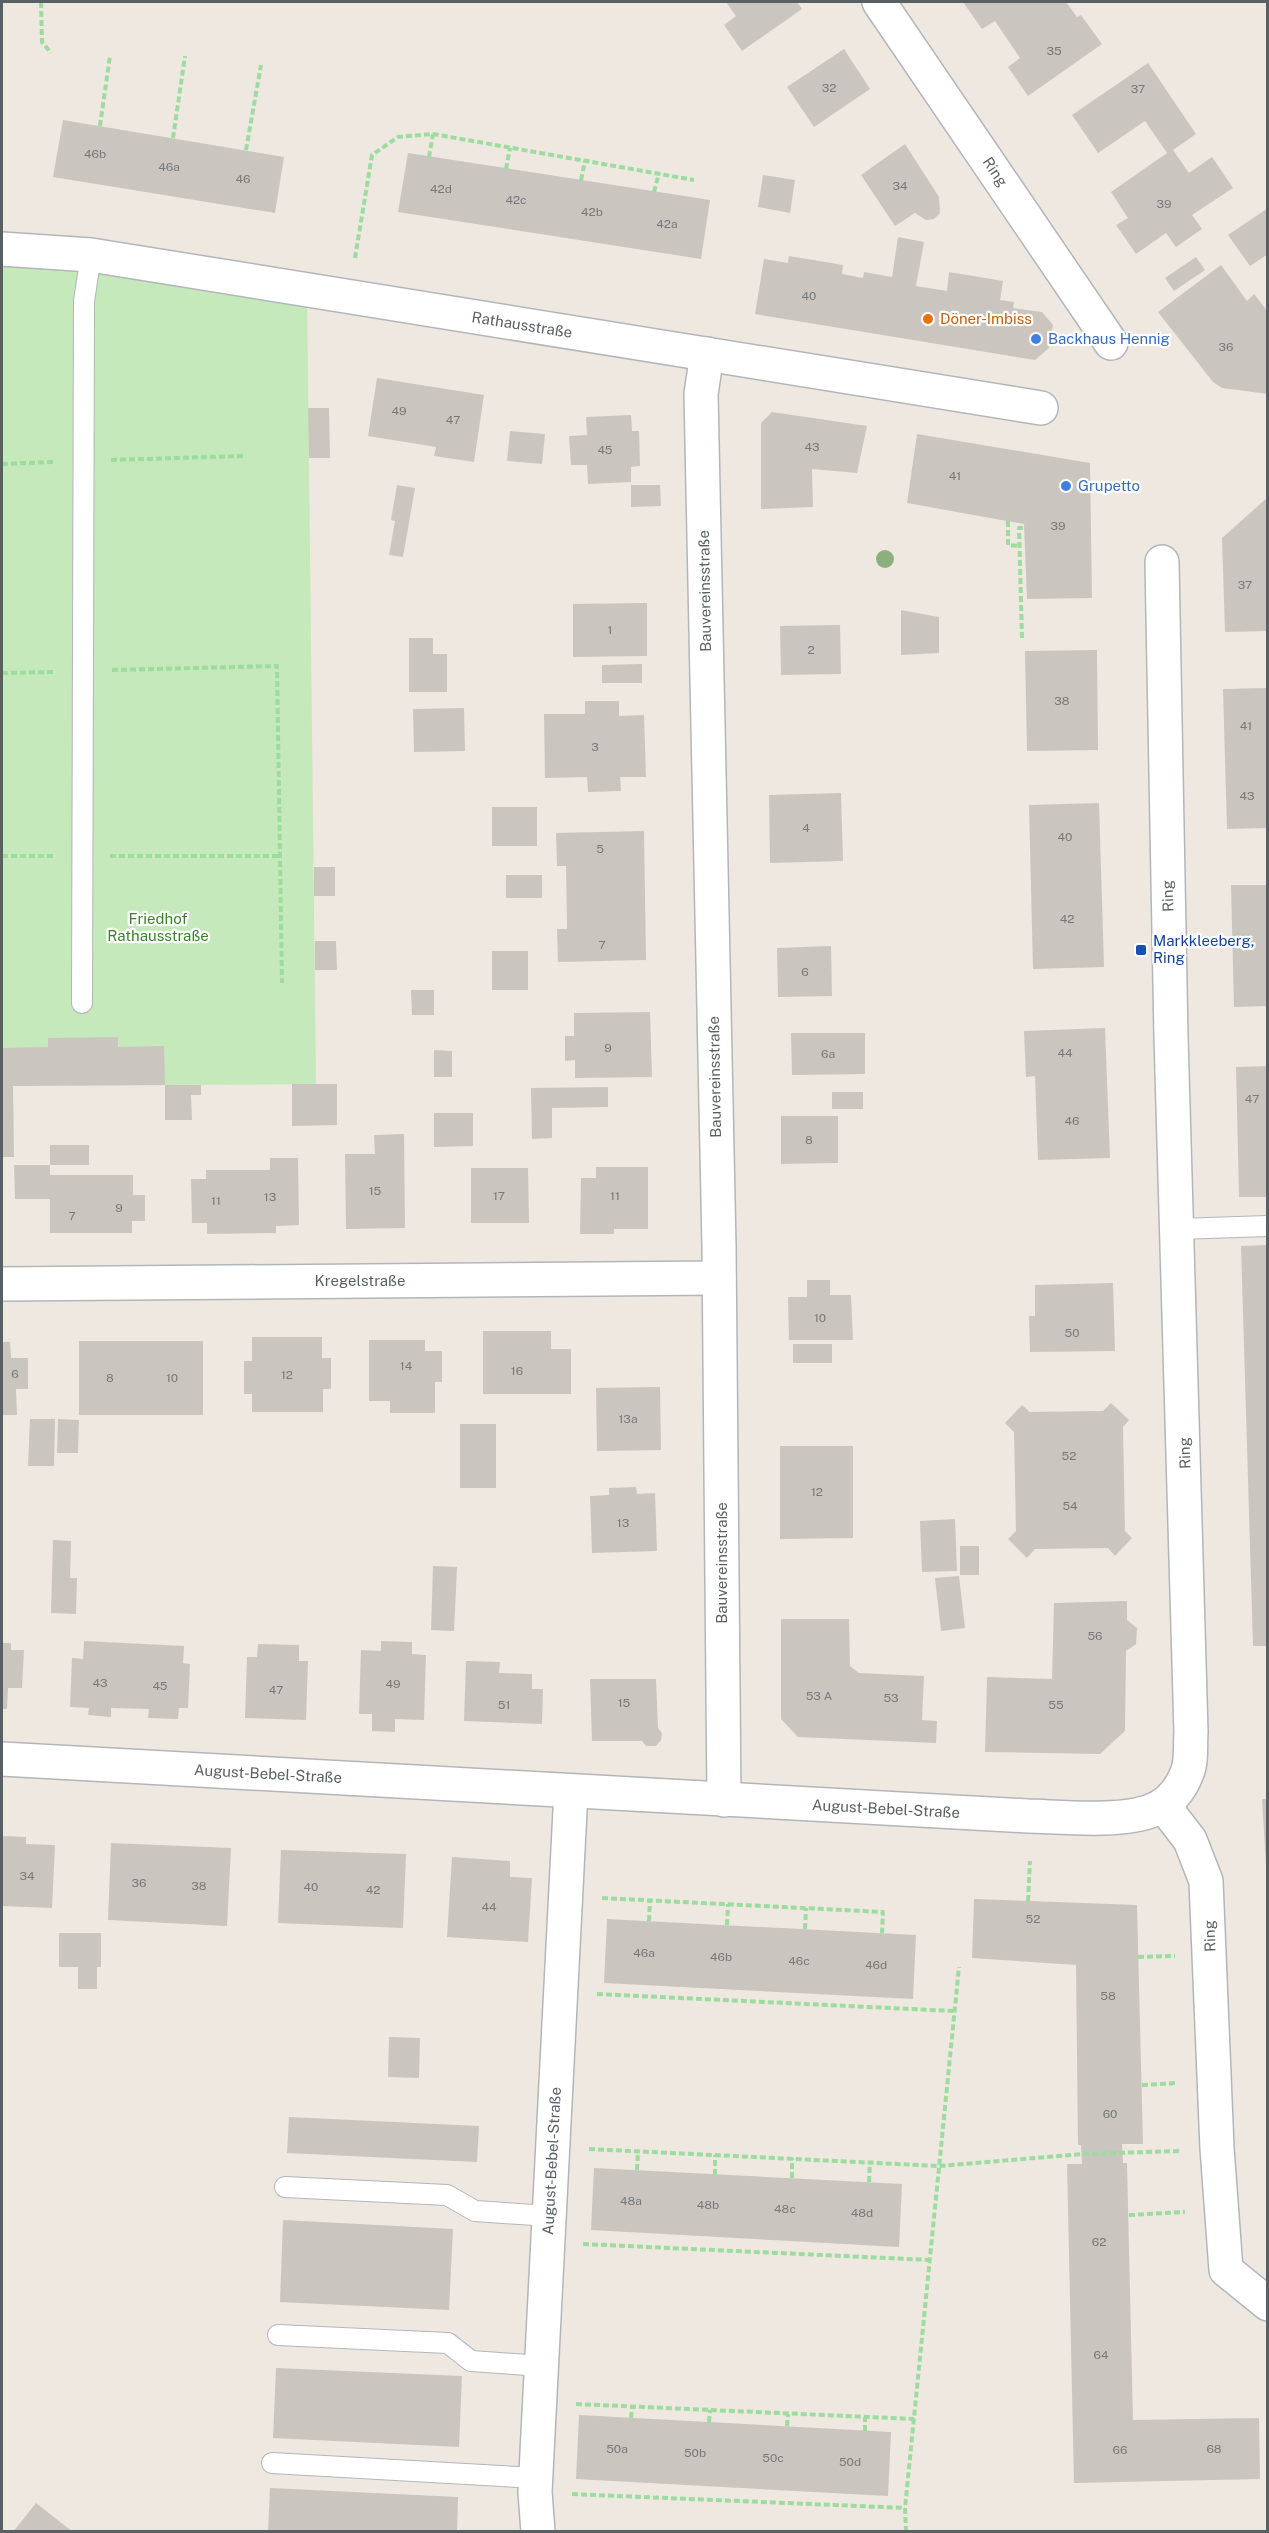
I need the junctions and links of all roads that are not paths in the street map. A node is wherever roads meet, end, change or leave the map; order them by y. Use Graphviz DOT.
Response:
graph roads {
  1 [pos="879,2"];
  2 [pos="2,249"];
  3 [pos="91,255"];
  4 [pos="1111,343"];
  5 [pos="707,354"];
  6 [pos="1041,408"];
  7 [pos="1162,562"];
  8 [pos="82,1003"];
  9 [pos="1268,1226"];
  10 [pos="1178,1229"];
  11 [pos="719,1278"];
  12 [pos="2,1284"];
  13 [pos="2,1759"];
  14 [pos="571,1791"];
  15 [pos="724,1800"];
  16 [pos="1163,1805"];
  17 [pos="285,2187"];
  18 [pos="549,2216"];
  19 [pos="1268,2304"];
  20 [pos="278,2335"];
  21 [pos="542,2366"];
  22 [pos="272,2463"];
  23 [pos="536,2485"];
  24 [pos="538,2532"];
  1 -- 4 [label="street, Ring"];
  2 -- 3 [label="street, Rathausstraße"];
  3 -- 5 [label="street, Rathausstraße"];
  3 -- 8 [label="lane"];
  5 -- 6 [label="street, Rathausstraße"];
  5 -- 11 [label="street, Bauvereinsstraße"];
  7 -- 10 [label="street, Ring"];
  9 -- 10 [label="lane"];
  10 -- 16 [label="street, Ring"];
  11 -- 12 [label="street, Kregelstraße"];
  11 -- 15 [label="street, Bauvereinsstraße"];
  13 -- 14 [label="street, August-Bebel-Straße"];
  14 -- 15 [label="street, August-Bebel-Straße"];
  14 -- 18 [label="street, August-Bebel-Straße"];
  15 -- 16 [label="street, August-Bebel-Straße"];
  16 -- 19 [label="street, Ring"];
  17 -- 18 [label="lane"];
  18 -- 21 [label="street, August-Bebel-Straße"];
  20 -- 21 [label="lane"];
  21 -- 23 [label="street, August-Bebel-Straße"];
  22 -- 23 [label="lane"];
  23 -- 24 [label="street, August-Bebel-Straße"];
}
